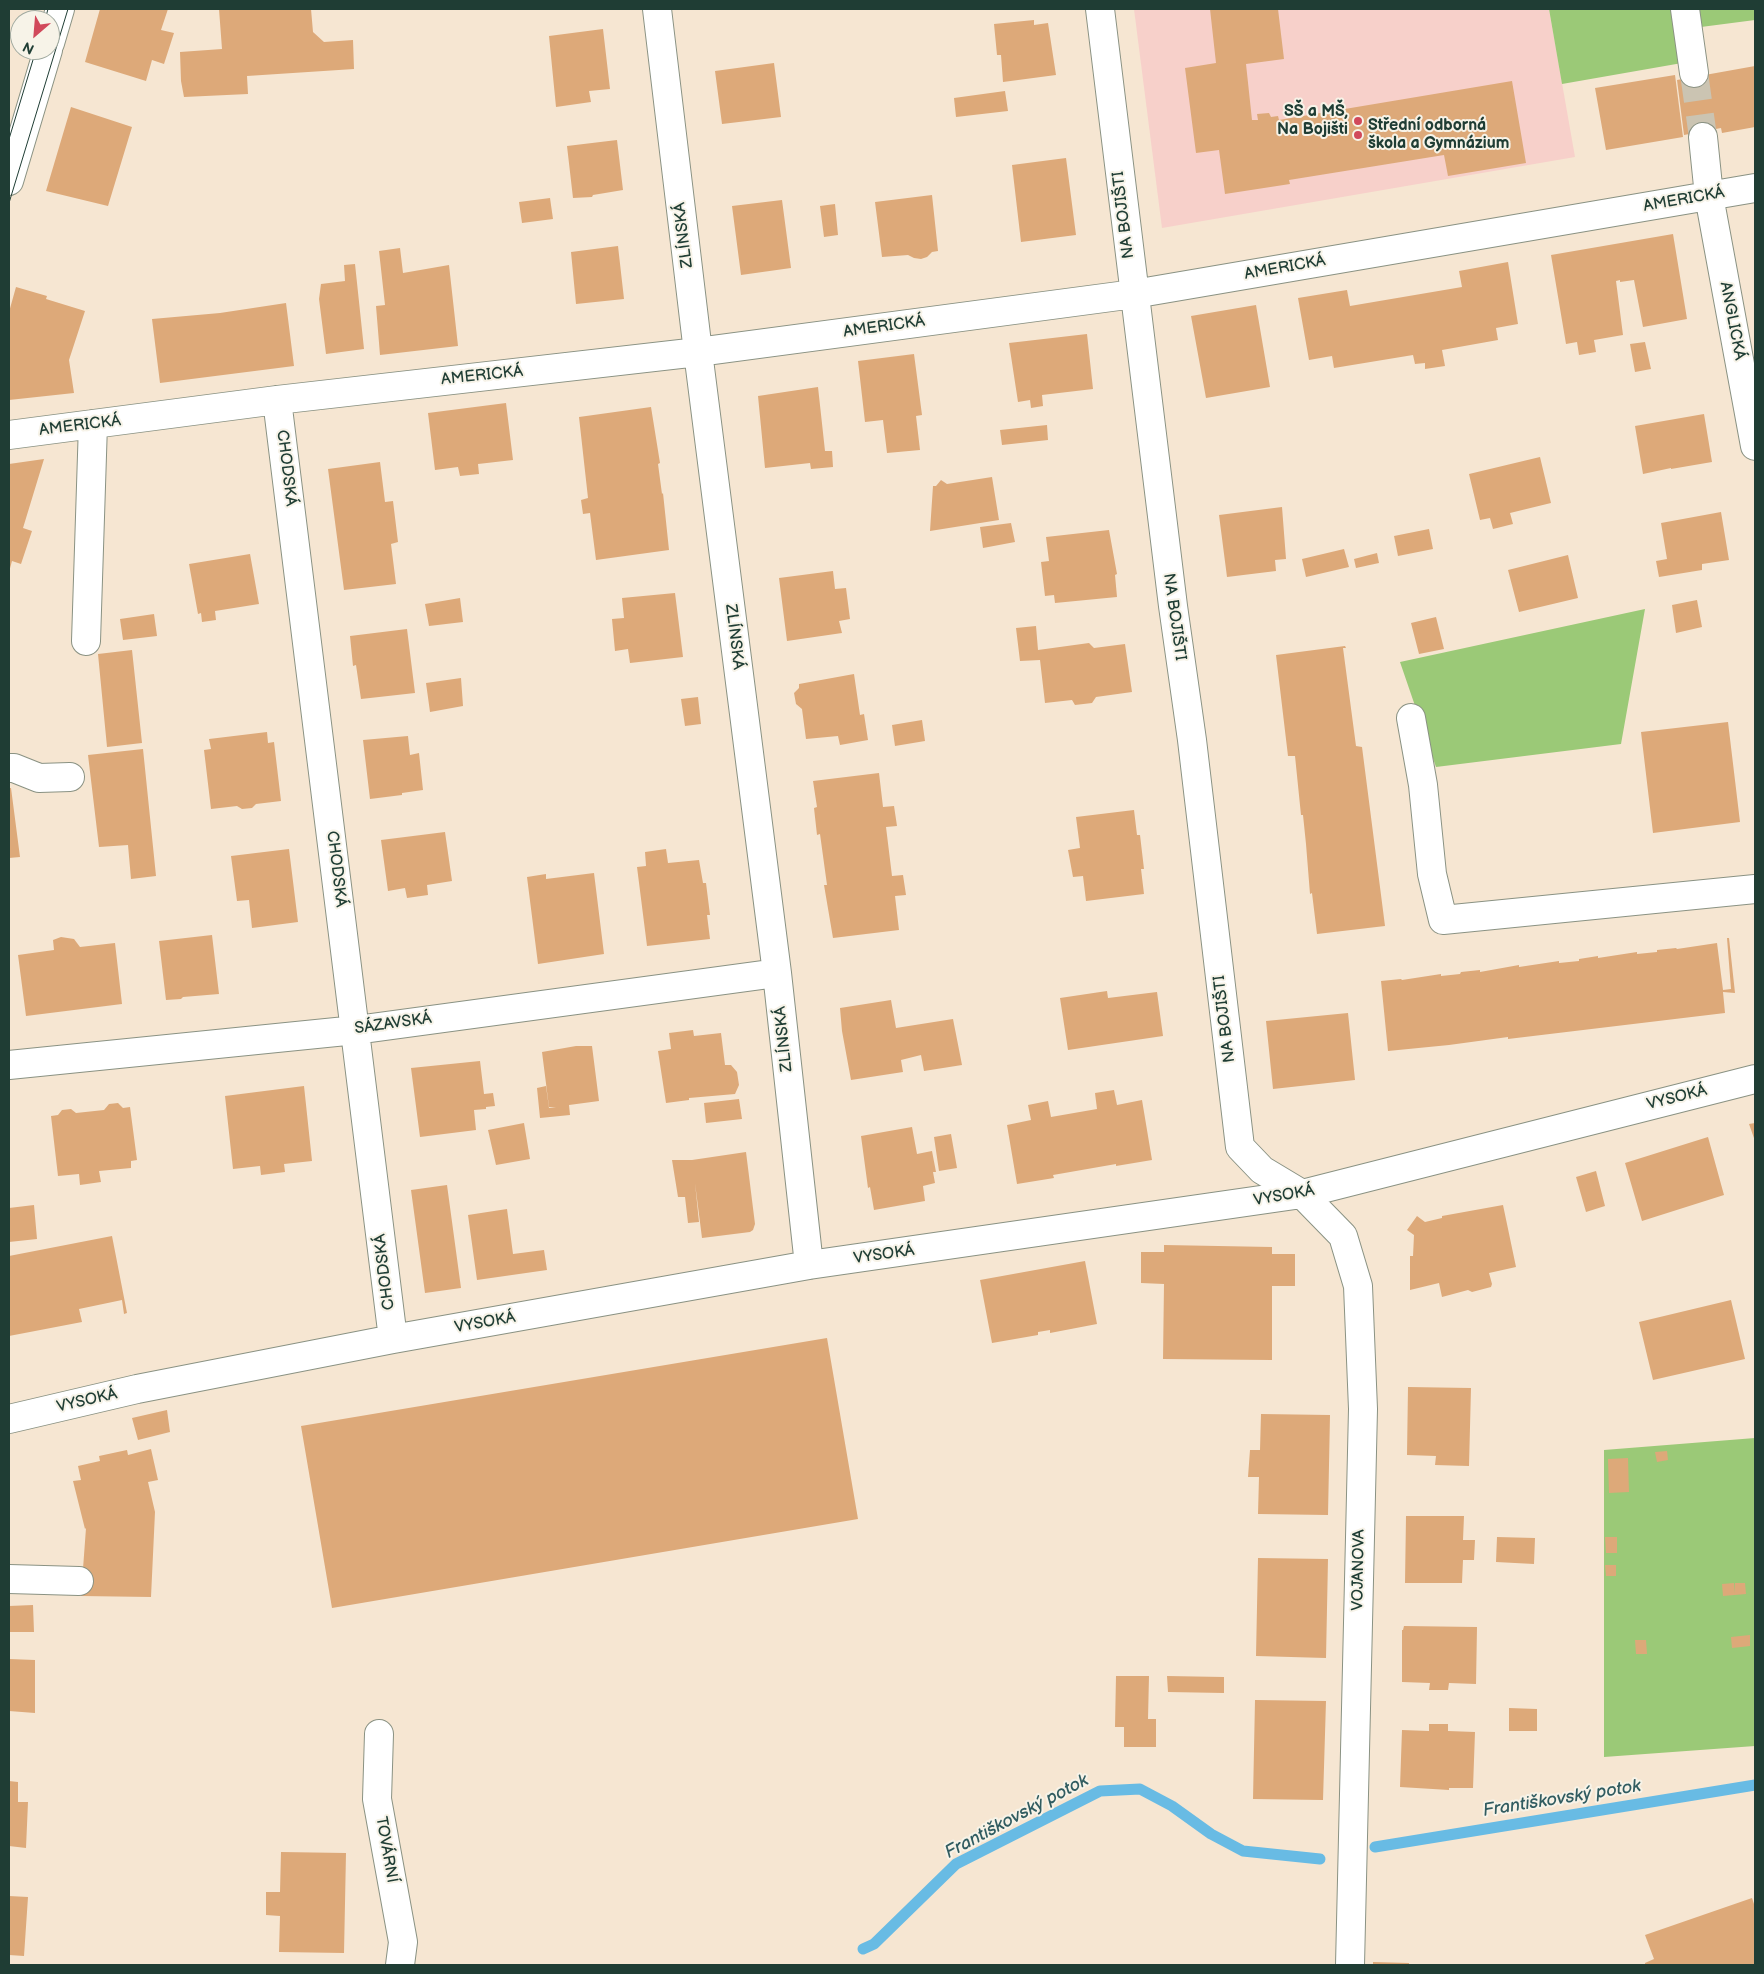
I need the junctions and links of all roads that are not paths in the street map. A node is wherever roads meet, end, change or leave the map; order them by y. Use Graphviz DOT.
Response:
graph roads {
  1 [pos="657,9"];
  2 [pos="1100,9"];
  3 [pos="1684,9"];
  4 [pos="45,60"];
  5 [pos="1694,73"];
  6 [pos="1702,137"];
  7 [pos="9,181"];
  8 [pos="1755,188"];
  9 [pos="1709,196"];
  10 [pos="1134,294"];
  11 [pos="698,352"];
  12 [pos="277,400"];
  13 [pos="93,424"];
  14 [pos="9,435"];
  15 [pos="1755,446"];
  16 [pos="86,641"];
  17 [pos="1411,718"];
  18 [pos="9,768"];
  19 [pos="70,778"];
  20 [pos="1755,889"];
  21 [pos="777,973"];
  22 [pos="356,1030"];
  23 [pos="9,1065"];
  24 [pos="1755,1078"];
  25 [pos="1302,1194"];
  26 [pos="809,1266"];
  27 [pos="393,1339"];
  28 [pos="9,1419"];
  29 [pos="9,1579"];
  30 [pos="79,1581"];
  31 [pos="380,1734"];
  32 [pos="400,1965"];
  33 [pos="1350,1965"];
  1 -- 11 [label="street, ZLÍNSKÁ"];
  2 -- 10 [label="street, NA BOJIŠTI"];
  3 -- 5 [label="street"];
  4 -- 7 [label="street"];
  6 -- 9 [label="street, ANGLICKÁ"];
  8 -- 9 [label="street, AMERICKÁ"];
  9 -- 10 [label="street, AMERICKÁ"];
  9 -- 15 [label="street, ANGLICKÁ"];
  10 -- 11 [label="street, AMERICKÁ"];
  10 -- 25 [label="street, NA BOJIŠTI"];
  11 -- 12 [label="street, AMERICKÁ"];
  11 -- 21 [label="street, ZLÍNSKÁ"];
  12 -- 13 [label="street, AMERICKÁ"];
  12 -- 22 [label="street, CHODSKÁ"];
  13 -- 14 [label="street, AMERICKÁ"];
  13 -- 16 [label="street"];
  17 -- 20 [label="street"];
  18 -- 19 [label="street"];
  21 -- 22 [label="street, SÁZAVSKÁ"];
  21 -- 26 [label="street, ZLÍNSKÁ"];
  22 -- 23 [label="street, SÁZAVSKÁ"];
  22 -- 27 [label="street, CHODSKÁ"];
  24 -- 25 [label="street, VYSOKÁ"];
  25 -- 26 [label="street, VYSOKÁ"];
  25 -- 33 [label="street, VOJANOVA"];
  26 -- 27 [label="street, VYSOKÁ"];
  27 -- 28 [label="street, VYSOKÁ"];
  29 -- 30 [label="street"];
  31 -- 32 [label="street, TOVÁRNÍ"];
}
